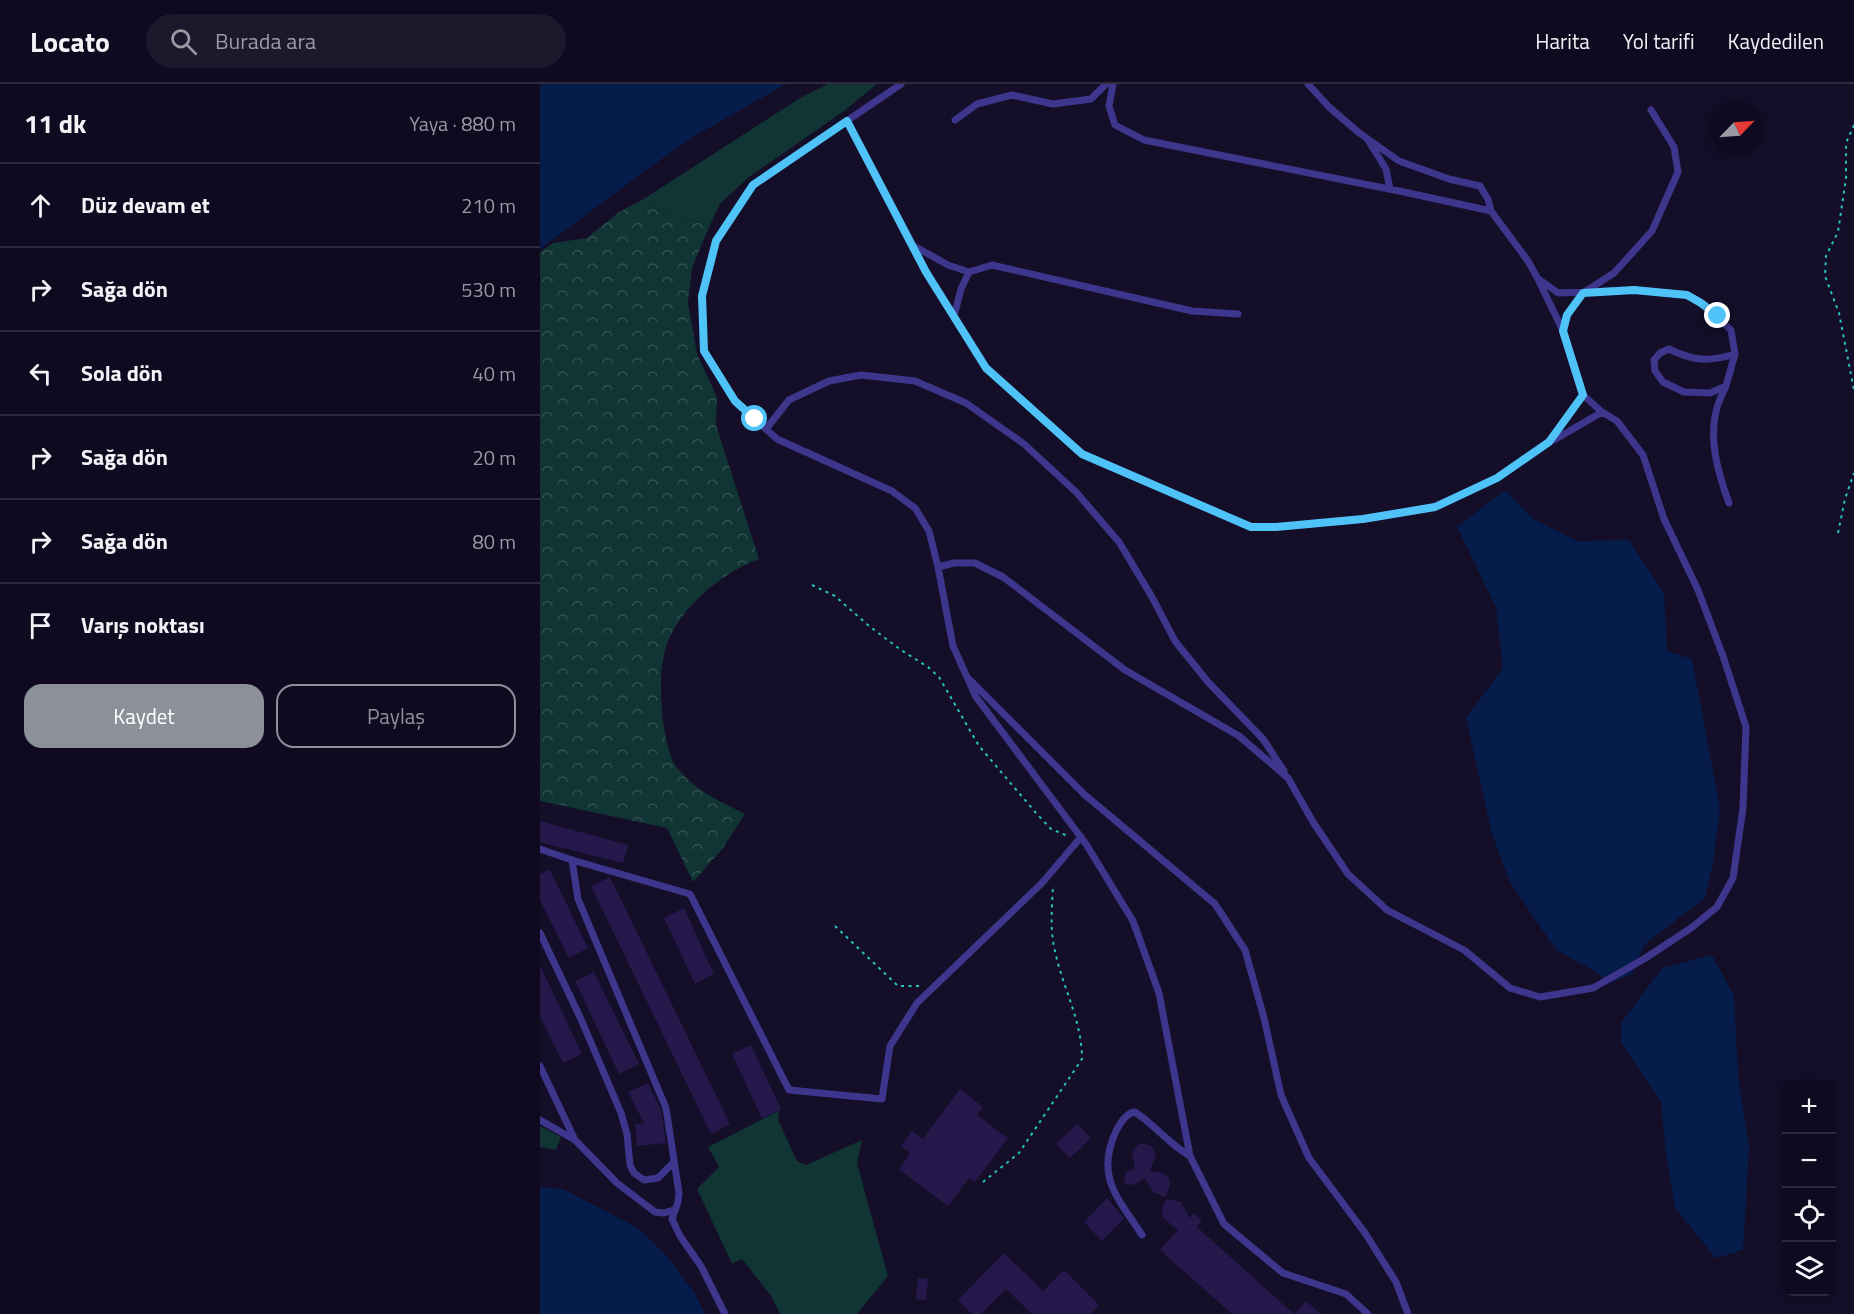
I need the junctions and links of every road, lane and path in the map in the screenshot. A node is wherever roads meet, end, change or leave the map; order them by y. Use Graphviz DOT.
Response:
graph roads {
  1 [pos="901,84"];
  2 [pos="1106,84"];
  3 [pos="1113,84"];
  4 [pos="1308,84"];
  5 [pos="1651,110"];
  6 [pos="955,120"];
  7 [pos="847,121"];
  8 [pos="1854,126"];
  9 [pos="1367,138"];
  10 [pos="1390,189"];
  11 [pos="1491,211"];
  12 [pos="912,244"];
  13 [pos="969,272"];
  14 [pos="1538,279"];
  15 [pos="1583,293"];
  16 [pos="1238,314"];
  17 [pos="954,316"];
  18 [pos="1563,331"];
  19 [pos="1735,354"];
  20 [pos="1726,386"];
  21 [pos="1854,390"];
  22 [pos="1583,395"];
  23 [pos="1602,412"];
  24 [pos="766,429"];
  25 [pos="1549,442"];
  26 [pos="1854,473"];
  27 [pos="1729,503"];
  28 [pos="1838,533"];
  29 [pos="938,567"];
  30 [pos="812,585"];
  31 [pos="966,676"];
  32 [pos="1288,778"];
  33 [pos="1081,837"];
  34 [pos="540,849"];
  35 [pos="572,860"];
  36 [pos="1055,868"];
  37 [pos="835,926"];
  38 [pos="540,933"];
  39 [pos="937,985"];
  40 [pos="540,1066"];
  41 [pos="540,1120"];
  42 [pos="575,1140"];
  43 [pos="1190,1156"];
  44 [pos="674,1162"];
  45 [pos="658,1178"];
  46 [pos="983,1182"];
  47 [pos="678,1184"];
  48 [pos="674,1210"];
  49 [pos="664,1214"];
  50 [pos="672,1219"];
  51 [pos="1142,1235"];
  52 [pos="725,1314"];
  53 [pos="1368,1314"];
  54 [pos="1408,1314"];
  1 -- 7 [label="lane"];
  2 -- 6 [label="lane"];
  3 -- 10 [label="lane"];
  4 -- 9 [label="lane"];
  5 -- 15 [label="lane"];
  7 -- 12 [label="lane"];
  7 -- 24 [label="lane"];
  8 -- 21 [label="path"];
  9 -- 10 [label="lane"];
  9 -- 11 [label="lane"];
  10 -- 11 [label="lane"];
  11 -- 14 [label="lane"];
  12 -- 13 [label="lane"];
  12 -- 17 [label="lane"];
  13 -- 16 [label="lane"];
  13 -- 17 [label="lane"];
  14 -- 15 [label="lane"];
  14 -- 18 [label="lane"];
  15 -- 18 [label="lane"];
  15 -- 19 [label="lane"];
  17 -- 25 [label="lane"];
  18 -- 22 [label="lane"];
  19 -- 20 [label="lane"];
  19 -- 20 [label="lane"];
  20 -- 27 [label="lane"];
  22 -- 23 [label="lane"];
  22 -- 25 [label="lane"];
  23 -- 25 [label="lane"];
  23 -- 32 [label="lane"];
  24 -- 29 [label="lane"];
  24 -- 32 [label="lane"];
  26 -- 28 [label="path"];
  29 -- 31 [label="lane"];
  29 -- 32 [label="lane"];
  30 -- 33 [label="path"];
  31 -- 33 [label="lane"];
  31 -- 54 [label="lane"];
  33 -- 36 [label="lane"];
  33 -- 43 [label="lane"];
  34 -- 35 [label="lane"];
  35 -- 39 [label="lane"];
  35 -- 44 [label="lane"];
  36 -- 39 [label="lane"];
  36 -- 46 [label="path"];
  37 -- 39 [label="path"];
  38 -- 45 [label="lane"];
  40 -- 42 [label="lane"];
  41 -- 42 [label="lane"];
  42 -- 49 [label="lane"];
  43 -- 51 [label="lane"];
  43 -- 53 [label="lane"];
  44 -- 45 [label="lane"];
  44 -- 47 [label="lane"];
  45 -- 47 [label="lane"];
  47 -- 48 [label="lane"];
  48 -- 49 [label="lane"];
  48 -- 50 [label="lane"];
  49 -- 50 [label="lane"];
  50 -- 52 [label="lane"];
}
